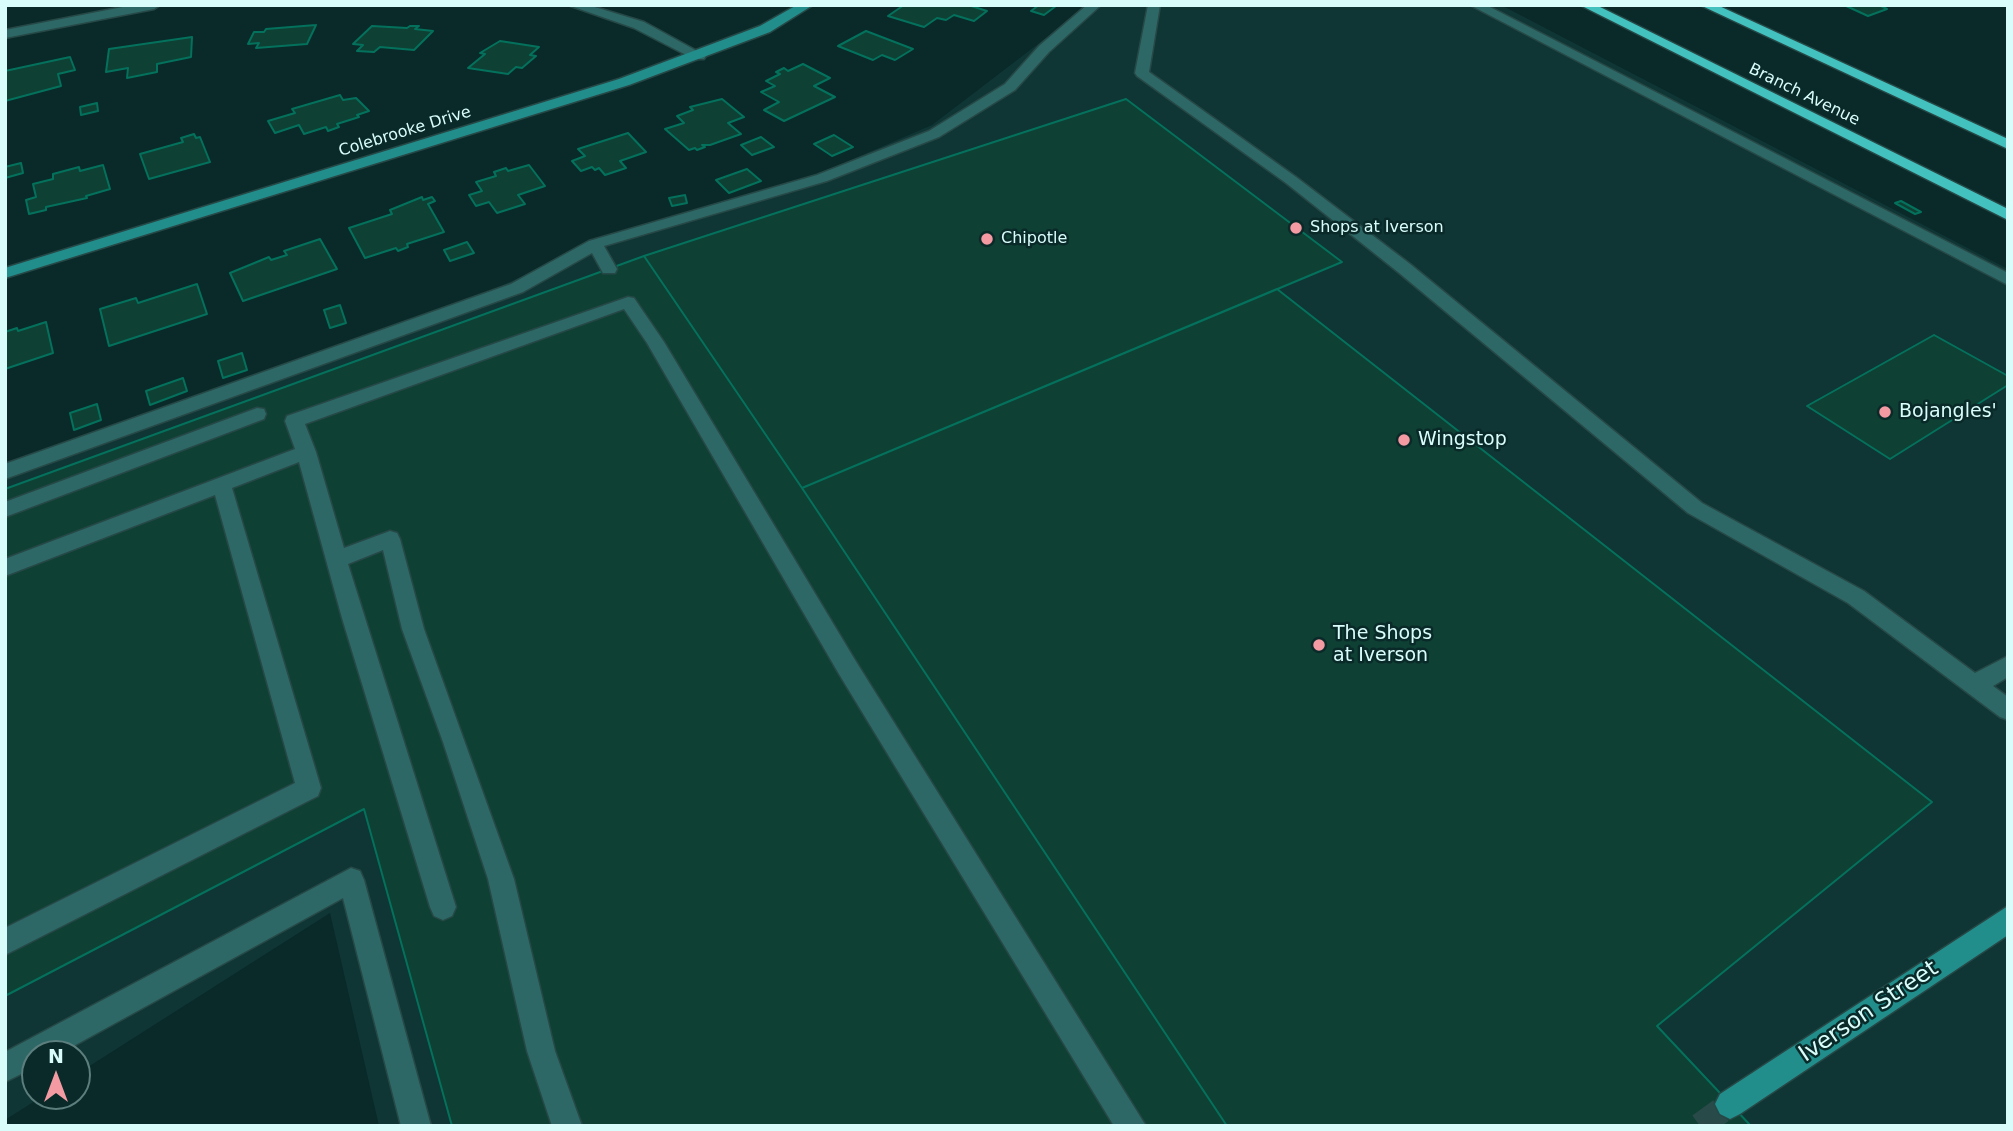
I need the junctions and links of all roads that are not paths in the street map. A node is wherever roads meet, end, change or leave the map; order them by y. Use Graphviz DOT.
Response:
graph roads {
  1 [pos="155,5"];
  2 [pos="574,5"];
  3 [pos="807,5"];
  4 [pos="1095,5"];
  5 [pos="1154,5"];
  6 [pos="1476,5"];
  7 [pos="1586,5"];
  8 [pos="1706,5"];
  9 [pos="5,34"];
  10 [pos="699,55"];
  11 [pos="2008,145"];
  12 [pos="2008,215"];
  13 [pos="595,244"];
  14 [pos="609,269"];
  15 [pos="5,273"];
  16 [pos="2008,280"];
  17 [pos="257,414"];
  18 [pos="306,452"];
  19 [pos="5,472"];
  20 [pos="222,483"];
  21 [pos="5,510"];
  22 [pos="336,560"];
  23 [pos="5,568"];
  24 [pos="2008,665"];
  25 [pos="1974,685"];
  26 [pos="2008,710"];
  27 [pos="443,907"];
  28 [pos="2008,919"];
  29 [pos="5,942"];
  30 [pos="5,1068"];
  31 [pos="1730,1104"];
  32 [pos="416,1126"];
  33 [pos="567,1126"];
  34 [pos="1131,1126"];
  1 -- 9 [label="street"];
  2 -- 10 [label="street"];
  3 -- 10 [label="street, Colebrooke Drive"];
  4 -- 13 [label="street"];
  5 -- 25 [label="street"];
  6 -- 16 [label="street"];
  7 -- 12 [label="highway, Branch Avenue"];
  8 -- 11 [label="highway"];
  10 -- 15 [label="street, Colebrooke Drive"];
  13 -- 14 [label="street"];
  13 -- 19 [label="street"];
  17 -- 21 [label="street"];
  18 -- 20 [label="street"];
  18 -- 22 [label="street"];
  18 -- 34 [label="street"];
  20 -- 23 [label="street"];
  20 -- 29 [label="street"];
  22 -- 27 [label="street"];
  22 -- 33 [label="street"];
  24 -- 25 [label="street"];
  25 -- 26 [label="street"];
  28 -- 31 [label="street, Iverson Street"];
  30 -- 32 [label="street"];
}
